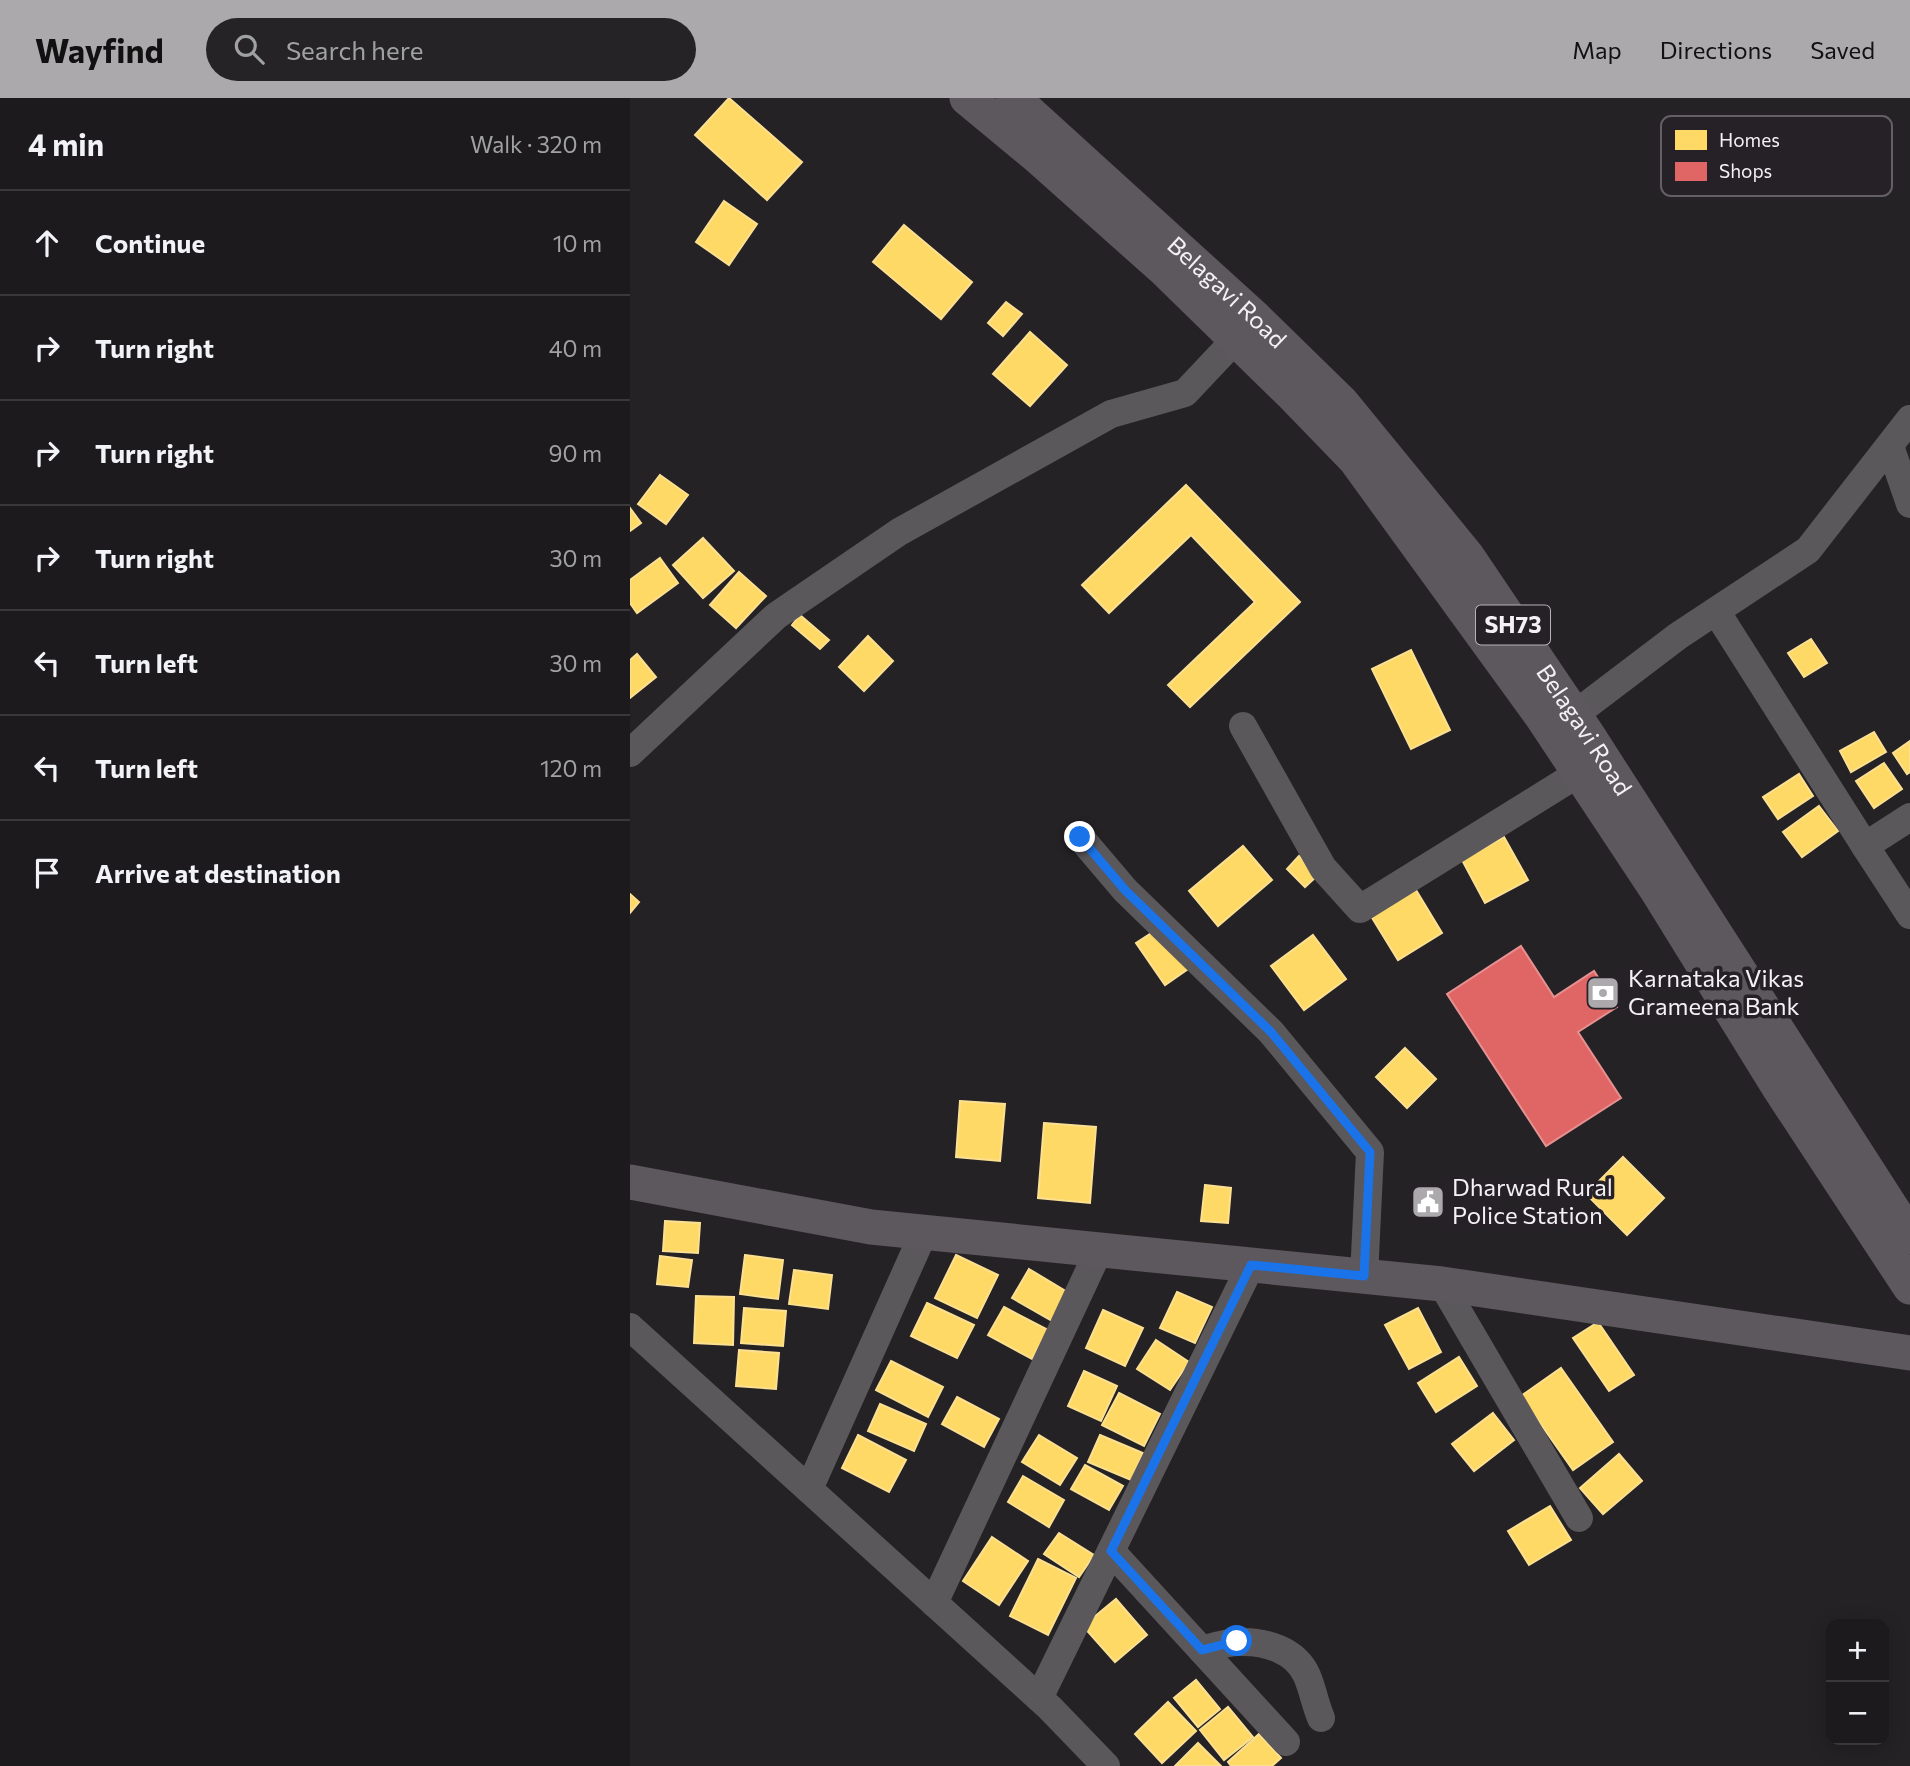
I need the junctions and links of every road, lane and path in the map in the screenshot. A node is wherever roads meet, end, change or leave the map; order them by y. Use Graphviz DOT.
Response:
graph roads {
  1 [pos="967,98"];
  2 [pos="1013,98"];
  3 [pos="1235,340"];
  4 [pos="1910,419"];
  5 [pos="1890,446"];
  6 [pos="1910,504"];
  7 [pos="1716,611"];
  8 [pos="1574,715"];
  9 [pos="1243,726"];
  10 [pos="630,754"];
  11 [pos="1579,773"];
  12 [pos="1910,817"];
  13 [pos="1080,837"];
  14 [pos="1865,846"];
  15 [pos="1910,915"];
  16 [pos="630,1182"];
  17 [pos="924,1232"];
  18 [pos="1910,1237"];
  19 [pos="1099,1250"];
  20 [pos="1251,1265"];
  21 [pos="1364,1276"];
  22 [pos="1442,1284"];
  23 [pos="1910,1287"];
  24 [pos="630,1327"];
  25 [pos="1910,1353"];
  26 [pos="808,1489"];
  27 [pos="1579,1518"];
  28 [pos="1111,1551"];
  29 [pos="934,1603"];
  30 [pos="1202,1650"];
  31 [pos="1039,1698"];
  32 [pos="1321,1718"];
  33 [pos="1286,1742"];
  34 [pos="1106,1766"];
  1 -- 3 [label="main road"];
  2 -- 8 [label="main road, Belagavi Road / SH73"];
  3 -- 10 [label="street"];
  3 -- 11 [label="main road"];
  4 -- 5 [label="street"];
  5 -- 6 [label="street"];
  5 -- 7 [label="street"];
  7 -- 8 [label="street"];
  7 -- 14 [label="street"];
  8 -- 18 [label="main road, Belagavi Road / SH73"];
  9 -- 11 [label="street"];
  11 -- 23 [label="main road"];
  12 -- 14 [label="street"];
  13 -- 21 [label="street"];
  14 -- 15 [label="street"];
  16 -- 17 [label="main road"];
  17 -- 19 [label="main road"];
  17 -- 26 [label="street"];
  19 -- 20 [label="main road"];
  19 -- 29 [label="street"];
  20 -- 21 [label="main road"];
  20 -- 28 [label="street"];
  21 -- 22 [label="main road"];
  22 -- 25 [label="main road"];
  22 -- 27 [label="street"];
  24 -- 26 [label="street"];
  26 -- 29 [label="street"];
  28 -- 30 [label="street"];
  28 -- 31 [label="street"];
  29 -- 31 [label="street"];
  30 -- 32 [label="street"];
  30 -- 33 [label="street"];
  31 -- 34 [label="street"];
}
